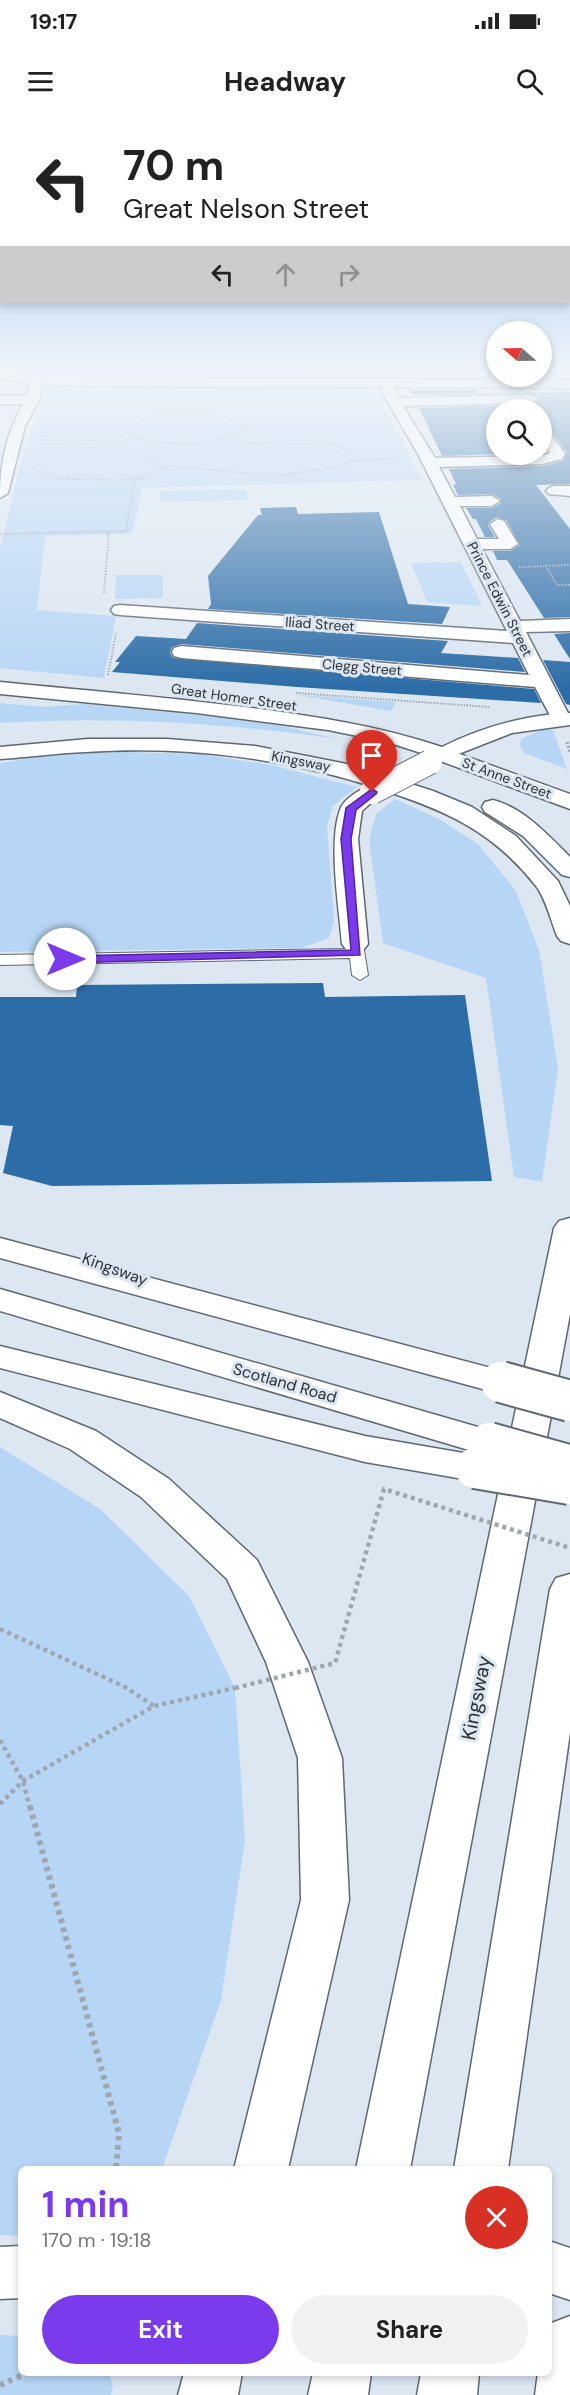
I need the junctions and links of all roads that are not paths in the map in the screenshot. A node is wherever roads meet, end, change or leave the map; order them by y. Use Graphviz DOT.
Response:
graph roads {
  1 [pos="6,474"];
  2 [pos="436,474"];
  3 [pos="0,493"];
  4 [pos="492,501"];
  5 [pos="451,502"];
  6 [pos="498,524"];
  7 [pos="472,544"];
  8 [pos="120,610"];
  9 [pos="570,625"];
  10 [pos="518,632"];
  11 [pos="181,652"];
  12 [pos="0,673"];
  13 [pos="543,682"];
  14 [pos="0,688"];
  15 [pos="566,719"];
  16 [pos="172,733"];
  17 [pos="0,734"];
  18 [pos="0,742"];
  19 [pos="464,743"];
  20 [pos="0,753"];
  21 [pos="436,758"];
  22 [pos="570,783"];
  23 [pos="570,802"];
  24 [pos="570,870"];
  25 [pos="570,936"];
  26 [pos="356,948"];
  27 [pos="0,960"];
  28 [pos="360,975"];
  29 [pos="570,1227"];
  30 [pos="0,1228"];
  31 [pos="0,1248"];
  32 [pos="0,1300"];
  33 [pos="230,1311"];
  34 [pos="0,1357"];
  35 [pos="570,1401"];
  36 [pos="0,1404"];
  37 [pos="482,1456"];
  38 [pos="570,1466"];
  39 [pos="570,1484"];
  40 [pos="570,1588"];
  41 [pos="262,2166"];
  42 [pos="384,2166"];
  43 [pos="481,2166"];
  44 [pos="552,2268"];
  45 [pos="18,2272"];
  46 [pos="0,2273"];
  47 [pos="570,2274"];
  48 [pos="570,2345"];
  49 [pos="212,2376"];
  50 [pos="341,2376"];
  51 [pos="450,2376"];
  52 [pos="208,2395"];
  53 [pos="338,2395"];
  54 [pos="447,2395"];
  55 [pos="565,2395"];
  1 -- 3 [label="main road"];
  2 -- 5 [label="main road, Prince Edwin Street"];
  4 -- 5 [label="main road"];
  5 -- 7 [label="main road, Prince Edwin Street"];
  6 -- 7 [label="main road"];
  7 -- 10 [label="main road, Prince Edwin Street"];
  8 -- 10 [label="main road, Iliad Street"];
  9 -- 10 [label="main road, Iliad Street"];
  10 -- 13 [label="main road, Prince Edwin Street"];
  11 -- 13 [label="main road, Clegg Street"];
  12 -- 19 [label="main road, Great Homer Street"];
  13 -- 15 [label="main road, Prince Edwin Street"];
  14 -- 21 [label="main road, Great Homer Street"];
  15 -- 19 [label="main road"];
  16 -- 17 [label="main road"];
  16 -- 18 [label="main road"];
  16 -- 24 [label="main road, Kingsway"];
  19 -- 21 [label="main road"];
  19 -- 22 [label="main road, St Anne Street"];
  20 -- 25 [label="main road, Kingsway"];
  21 -- 23 [label="main road, St Anne Street"];
  21 -- 26 [label="main road, bridge"];
  26 -- 27 [label="lane"];
  26 -- 28 [label="lane"];
  29 -- 42 [label="main road, Kingsway"];
  30 -- 33 [label="main road, Kingsway"];
  31 -- 33 [label="main road"];
  32 -- 37 [label="main road, Scotland Road"];
  33 -- 35 [label="main road, bridge"];
  34 -- 37 [label="main road"];
  36 -- 41 [label="main road"];
  37 -- 38 [label="main road, Scotland Road, bridge"];
  37 -- 39 [label="main road, bridge"];
  40 -- 43 [label="main road"];
  44 -- 47 [label="street"];
  45 -- 46 [label="street"];
  48 -- 55 [label="main road"];
  49 -- 52 [label="main road"];
  50 -- 53 [label="main road"];
  51 -- 54 [label="main road"];
}
